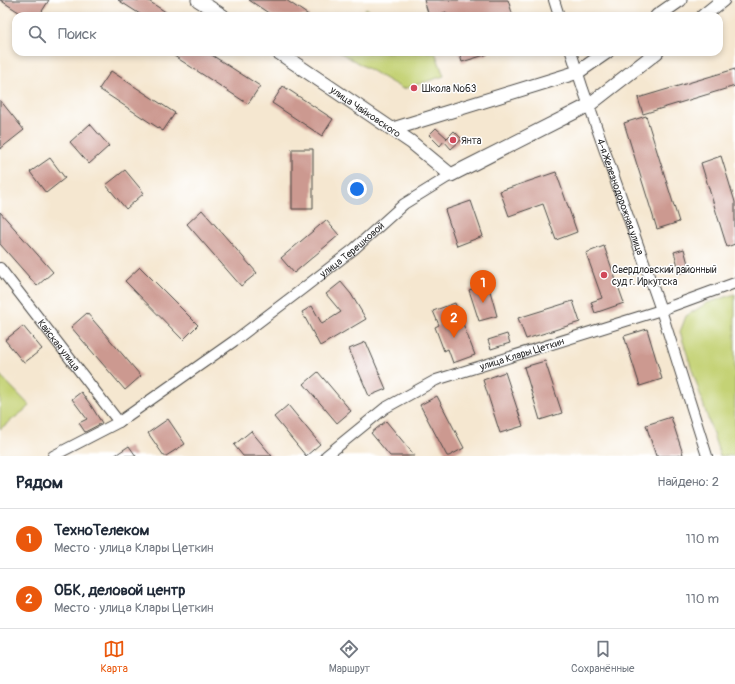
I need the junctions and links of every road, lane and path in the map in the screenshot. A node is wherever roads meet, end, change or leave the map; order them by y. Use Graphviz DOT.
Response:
graph roads {
  1 [pos="198,0"];
  2 [pos="554,0"];
  3 [pos="680,0"];
  4 [pos="717,2"];
  5 [pos="217,12"];
  6 [pos="558,12"];
  7 [pos="663,12"];
  8 [pos="707,12"];
  9 [pos="284,56"];
  10 [pos="572,56"];
  11 [pos="601,56"];
  12 [pos="652,56"];
  13 [pos="578,72"];
  14 [pos="589,105"];
  15 [pos="393,129"];
  16 [pos="451,175"];
  17 [pos="0,268"];
  18 [pos="735,283"];
  19 [pos="660,310"];
  20 [pos="119,422"];
  21 [pos="52,456"];
  22 [pos="326,456"];
  23 [pos="707,456"];
  1 -- 5 [label="street"];
  2 -- 6 [label="street"];
  3 -- 7 [label="street"];
  4 -- 8 [label="street"];
  9 -- 15 [label="street, улица Чайковского"];
  10 -- 13 [label="street, 4-я Железнодорожная улица"];
  11 -- 13 [label="street"];
  12 -- 14 [label="street, улица Терешковой"];
  13 -- 14 [label="street, 4-я Железнодорожная улица"];
  13 -- 15 [label="street"];
  14 -- 16 [label="street, улица Терешковой"];
  14 -- 19 [label="street, 4-я Железнодорожная улица"];
  15 -- 16 [label="street, улица Чайковского"];
  16 -- 20 [label="street, улица Терешковой"];
  17 -- 20 [label="street, Кайская улица"];
  18 -- 19 [label="street, улица Клары Цеткин"];
  19 -- 22 [label="street, улица Клары Цеткин"];
  19 -- 23 [label="street, 4-я Железнодорожная улица"];
  20 -- 21 [label="street, улица Терешковой"];
}
